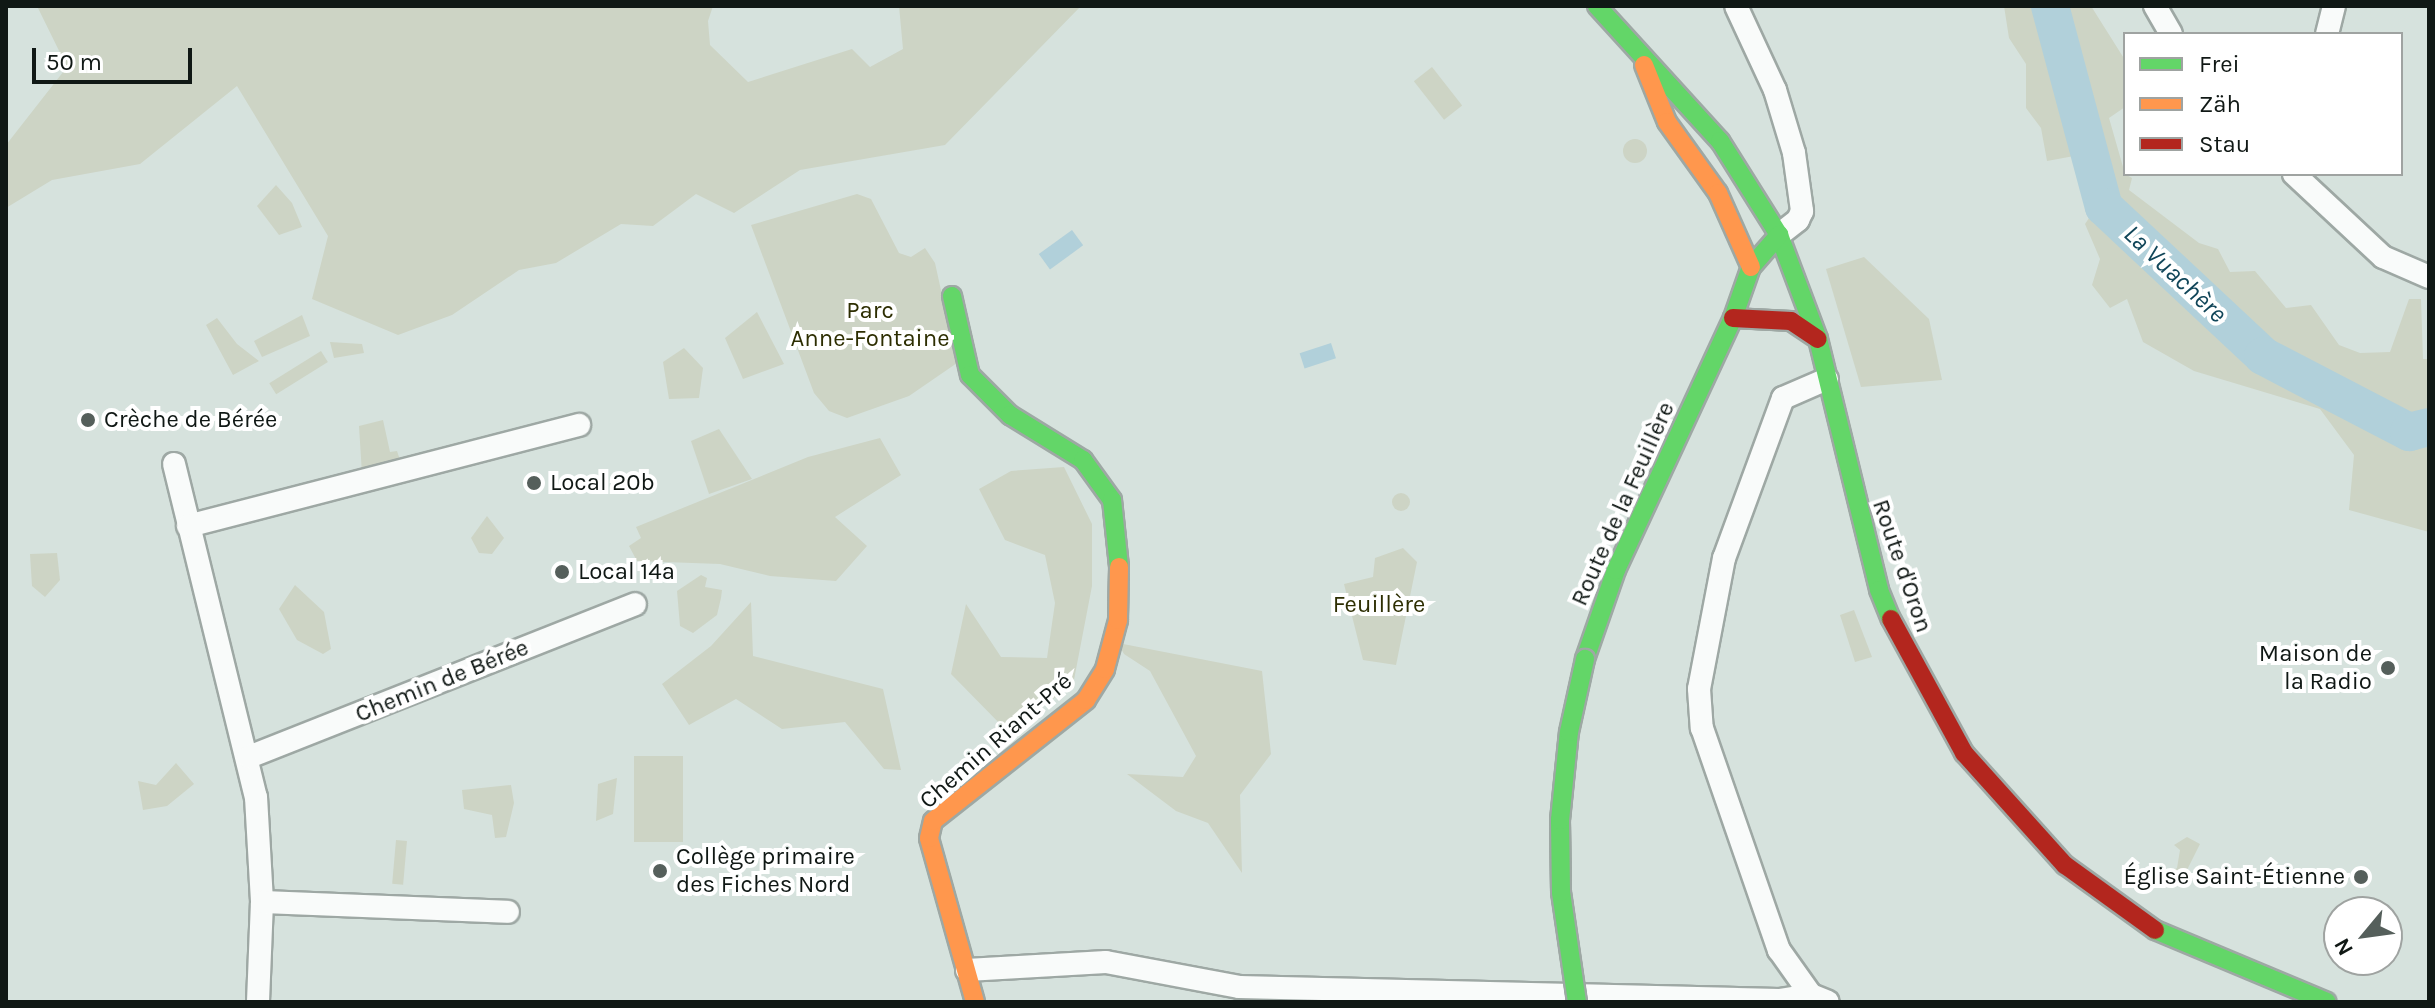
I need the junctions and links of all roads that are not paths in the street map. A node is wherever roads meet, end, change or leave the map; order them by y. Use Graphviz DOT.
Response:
graph roads {
  1 [pos="1597,6"];
  2 [pos="1736,6"];
  3 [pos="2155,6"];
  4 [pos="2334,6"];
  5 [pos="2170,32"];
  6 [pos="2328,32"];
  7 [pos="1635,45"];
  8 [pos="2296,176"];
  9 [pos="1779,235"];
  10 [pos="1751,267"];
  11 [pos="2429,277"];
  12 [pos="952,296"];
  13 [pos="1733,318"];
  14 [pos="1818,339"];
  15 [pos="1827,379"];
  16 [pos="579,425"];
  17 [pos="174,464"];
  18 [pos="188,526"];
  19 [pos="635,604"];
  20 [pos="249,757"];
  21 [pos="262,902"];
  22 [pos="508,912"];
  23 [pos="967,970"];
  24 [pos="1820,999"];
  25 [pos="258,1002"];
  26 [pos="975,1002"];
  27 [pos="1577,1002"];
  28 [pos="2327,1002"];
  1 -- 7 [label="street, Route d'Oron"];
  2 -- 9 [label="street"];
  3 -- 5 [label="street"];
  4 -- 6 [label="street"];
  7 -- 9 [label="street, Route d'Oron"];
  7 -- 10 [label="street"];
  8 -- 11 [label="street"];
  9 -- 10 [label="street, Route de la Feuillère"];
  9 -- 14 [label="street, Route d'Oron"];
  10 -- 13 [label="street, Route de la Feuillère"];
  12 -- 23 [label="street, Chemin Riant-Pré"];
  13 -- 14 [label="street"];
  13 -- 27 [label="street, Route de la Feuillère, bridge"];
  14 -- 15 [label="street, Route d'Oron"];
  15 -- 24 [label="street"];
  15 -- 28 [label="street, Route d'Oron"];
  16 -- 18 [label="street"];
  17 -- 18 [label="street"];
  18 -- 20 [label="street"];
  19 -- 20 [label="street, Chemin de Bérée"];
  20 -- 21 [label="street"];
  21 -- 22 [label="street"];
  21 -- 25 [label="street"];
  23 -- 24 [label="street"];
  23 -- 26 [label="street, Chemin Riant-Pré"];
}
